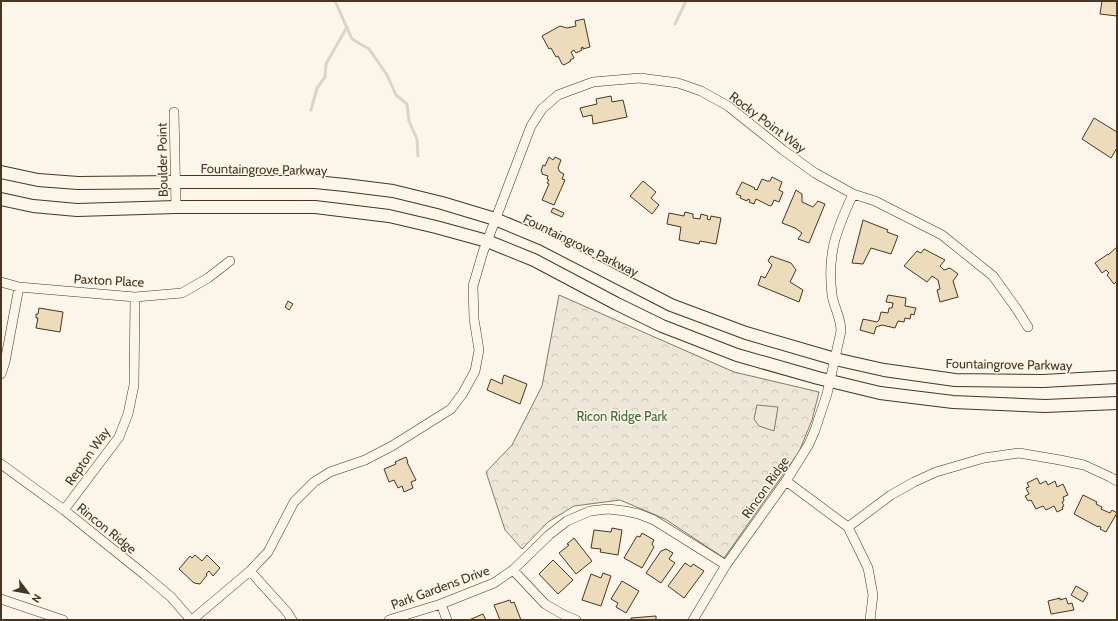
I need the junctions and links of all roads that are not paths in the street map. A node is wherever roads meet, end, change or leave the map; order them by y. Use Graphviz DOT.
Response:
graph roads {
  1 [pos="174,112"];
  2 [pos="1,172"];
  3 [pos="176,182"];
  4 [pos="853,194"];
  5 [pos="1,199"];
  6 [pos="176,207"];
  7 [pos="495,219"];
  8 [pos="487,241"];
  9 [pos="230,261"];
  10 [pos="1,282"];
  11 [pos="19,287"];
  12 [pos="135,296"];
  13 [pos="1028,327"];
  14 [pos="834,359"];
  15 [pos="1,374"];
  16 [pos="1117,377"];
  17 [pos="829,381"];
  18 [pos="1117,403"];
  19 [pos="1,464"];
  20 [pos="786,481"];
  21 [pos="1117,481"];
  22 [pos="64,510"];
  23 [pos="848,527"];
  24 [pos="726,565"];
  25 [pos="513,570"];
  26 [pos="250,571"];
  27 [pos="1,600"];
  28 [pos="441,604"];
  29 [pos="63,620"];
  30 [pos="192,620"];
  31 [pos="292,620"];
  32 [pos="389,620"];
  33 [pos="447,620"];
  34 [pos="576,620"];
  35 [pos="694,620"];
  36 [pos="870,620"];
  1 -- 3 [label="street, Boulder Point"];
  2 -- 3 [label="main road, Fountaingrove Parkway"];
  3 -- 6 [label="street, Boulder Point"];
  3 -- 7 [label="main road, Fountaingrove Parkway"];
  4 -- 7 [label="street, Rocky Point Way"];
  4 -- 13 [label="street, Rocky Point Way"];
  4 -- 14 [label="street, Rincon Ridge"];
  5 -- 6 [label="main road"];
  6 -- 8 [label="main road"];
  7 -- 8 [label="street, Rocky Point Way"];
  7 -- 14 [label="main road, Fountaingrove Parkway"];
  8 -- 17 [label="main road"];
  8 -- 26 [label="street, Rocky Point Way"];
  9 -- 12 [label="street, Paxton Place"];
  10 -- 11 [label="street, Paxton Place"];
  11 -- 12 [label="street, Paxton Place"];
  11 -- 15 [label="street"];
  12 -- 22 [label="street, Repton Way"];
  14 -- 16 [label="main road, Fountaingrove Parkway"];
  14 -- 17 [label="street, Rincon Ridge"];
  17 -- 18 [label="main road"];
  17 -- 20 [label="street, Rincon Ridge"];
  19 -- 22 [label="street, Rincon Ridge"];
  20 -- 23 [label="street"];
  20 -- 24 [label="street, Rincon Ridge"];
  21 -- 23 [label="street"];
  22 -- 30 [label="street, Rincon Ridge"];
  23 -- 36 [label="street"];
  24 -- 25 [label="street, Park Gardens Drive"];
  24 -- 35 [label="street, Rincon Ridge"];
  25 -- 28 [label="street, Park Gardens Drive"];
  25 -- 34 [label="street"];
  26 -- 30 [label="street, Rocky Point Way"];
  26 -- 31 [label="street"];
  27 -- 29 [label="street"];
  28 -- 32 [label="street, Park Gardens Drive"];
  28 -- 33 [label="street"];
}
